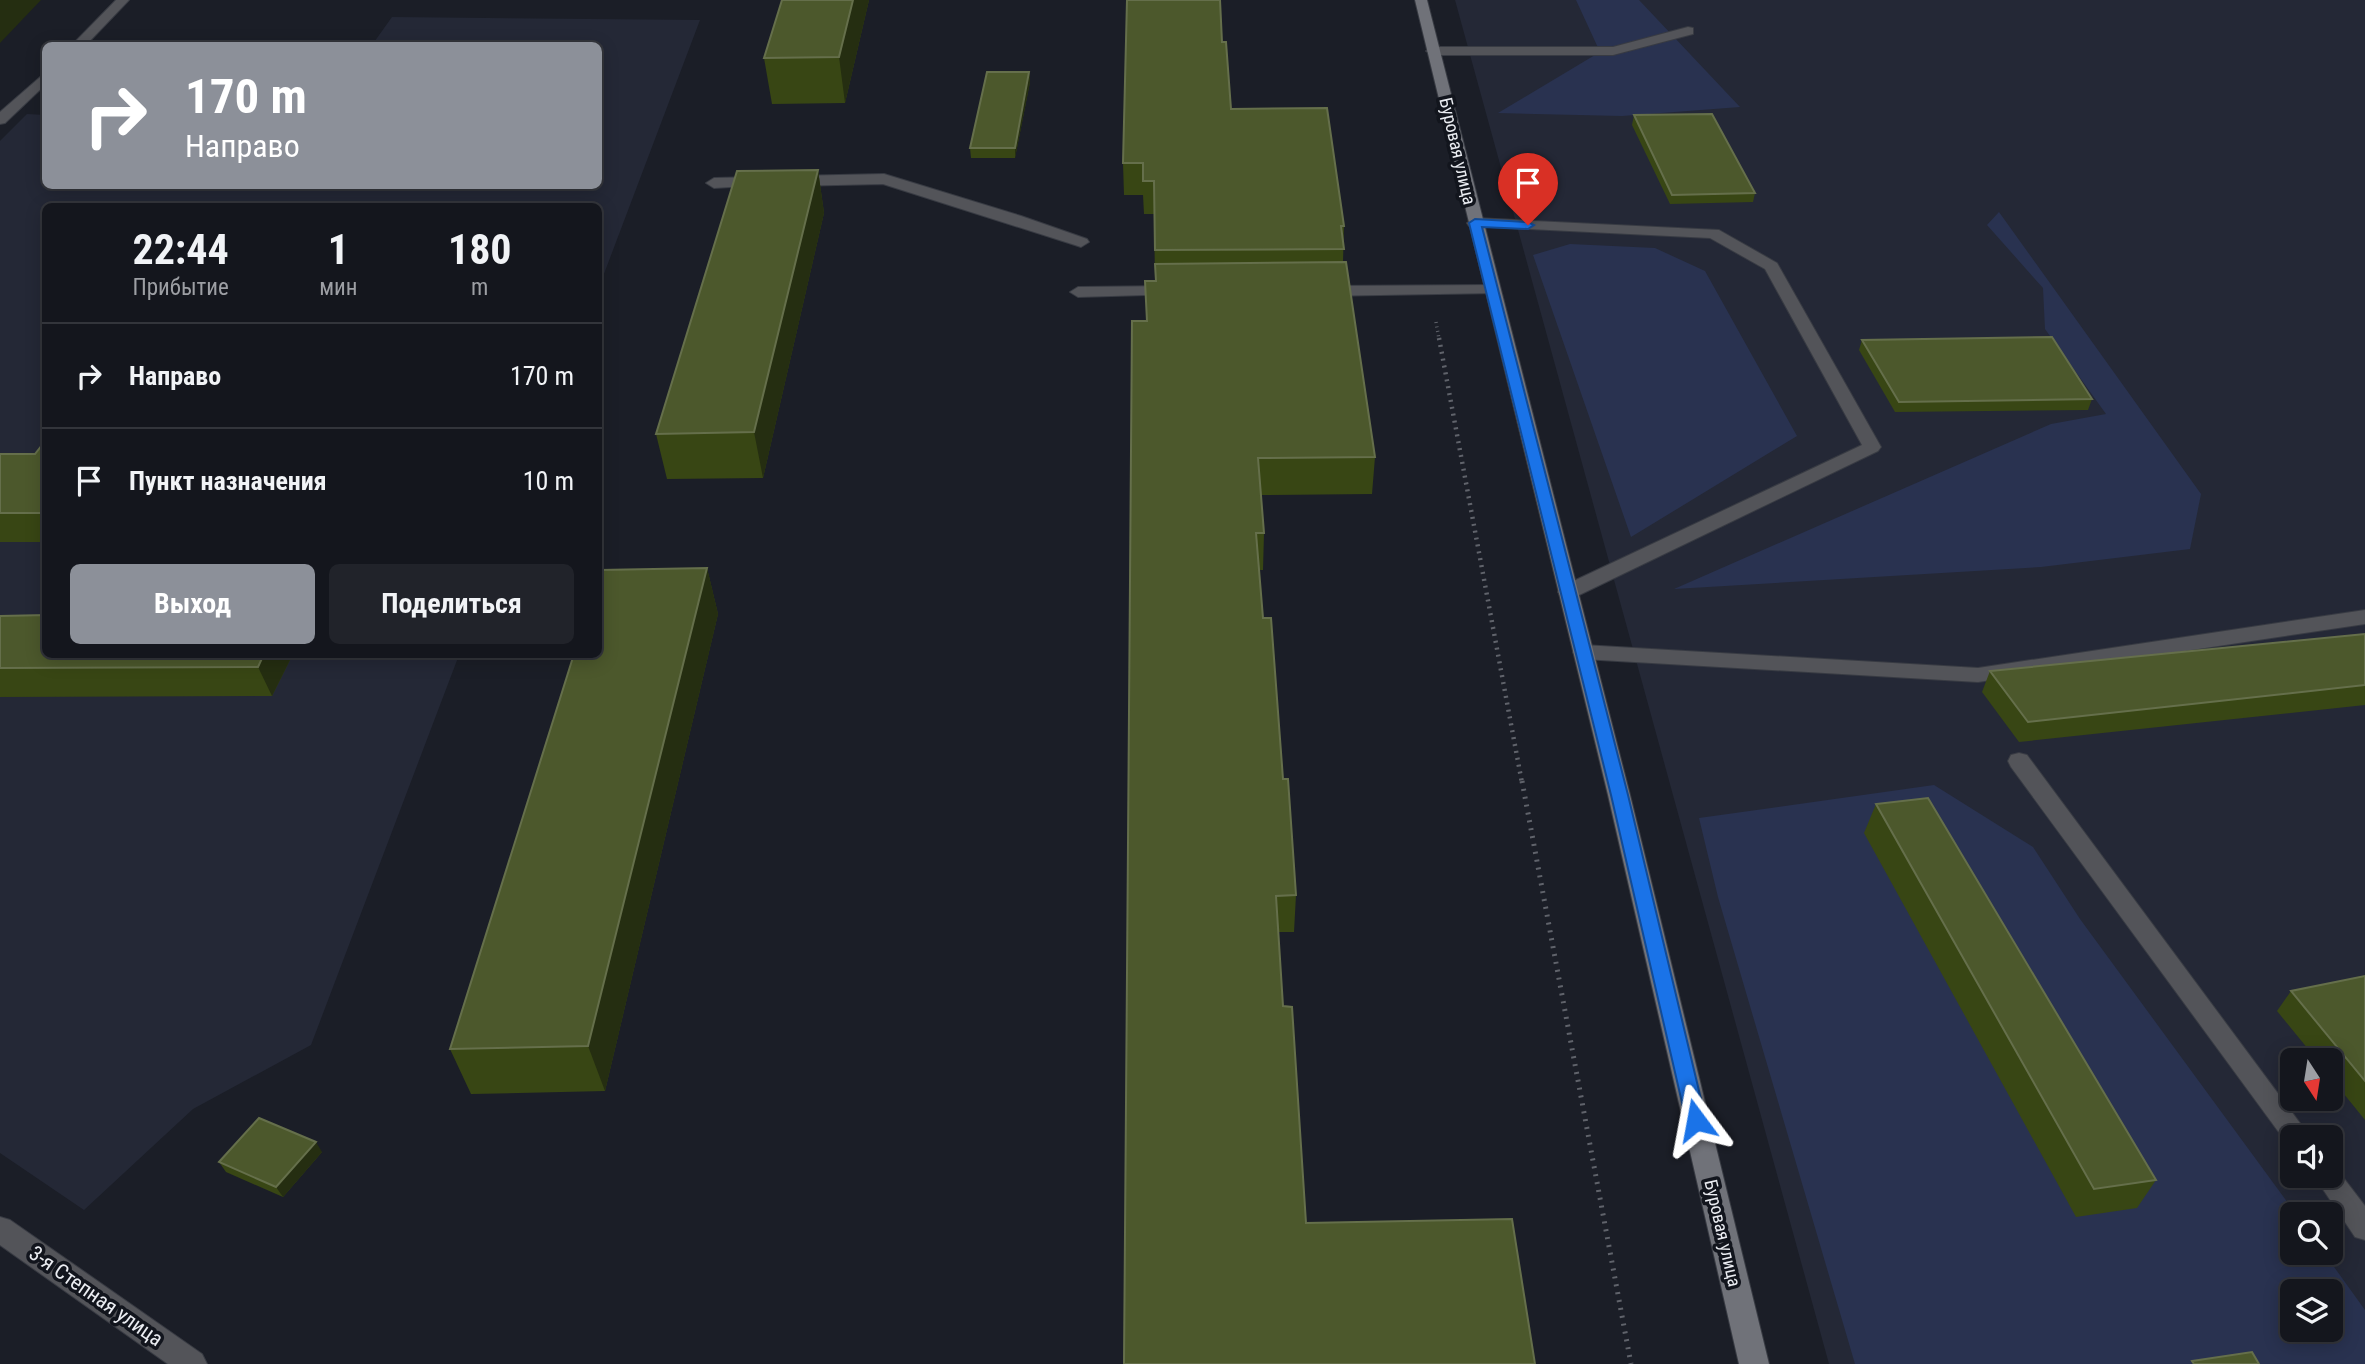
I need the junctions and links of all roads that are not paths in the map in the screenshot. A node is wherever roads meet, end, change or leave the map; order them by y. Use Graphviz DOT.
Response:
graph roads {
  1 [pos="123,0"];
  2 [pos="1421,0"];
  3 [pos="1688,31"];
  4 [pos="81,42"];
  5 [pos="1433,51"];
  6 [pos="42,80"];
  7 [pos="0,120"];
  8 [pos="714,183"];
  9 [pos="1475,223"];
  10 [pos="1081,242"];
  11 [pos="1491,290"];
  12 [pos="1186,291"];
  13 [pos="1308,291"];
  14 [pos="1078,292"];
  15 [pos="1568,592"];
  16 [pos="2365,617"];
  17 [pos="1583,652"];
  18 [pos="2019,761"];
  19 [pos="2288,1125"];
  20 [pos="2336,1188"];
  21 [pos="2365,1228"];
  22 [pos="0,1229"];
  23 [pos="192,1364"];
  24 [pos="1754,1364"];
  1 -- 4 [label="street"];
  2 -- 5 [label="main road, Буровая улица"];
  3 -- 5 [label="street"];
  5 -- 9 [label="main road, Буровая улица"];
  6 -- 7 [label="street"];
  8 -- 10 [label="street"];
  9 -- 11 [label="main road, Буровая улица"];
  9 -- 15 [label="street"];
  11 -- 13 [label="street"];
  11 -- 15 [label="main road, Буровая улица"];
  12 -- 14 [label="street"];
  15 -- 17 [label="main road, Буровая улица"];
  16 -- 17 [label="street"];
  17 -- 24 [label="main road, Буровая улица"];
  18 -- 19 [label="street"];
  20 -- 21 [label="street"];
  22 -- 23 [label="street, 3-я Степная улица"];
}
